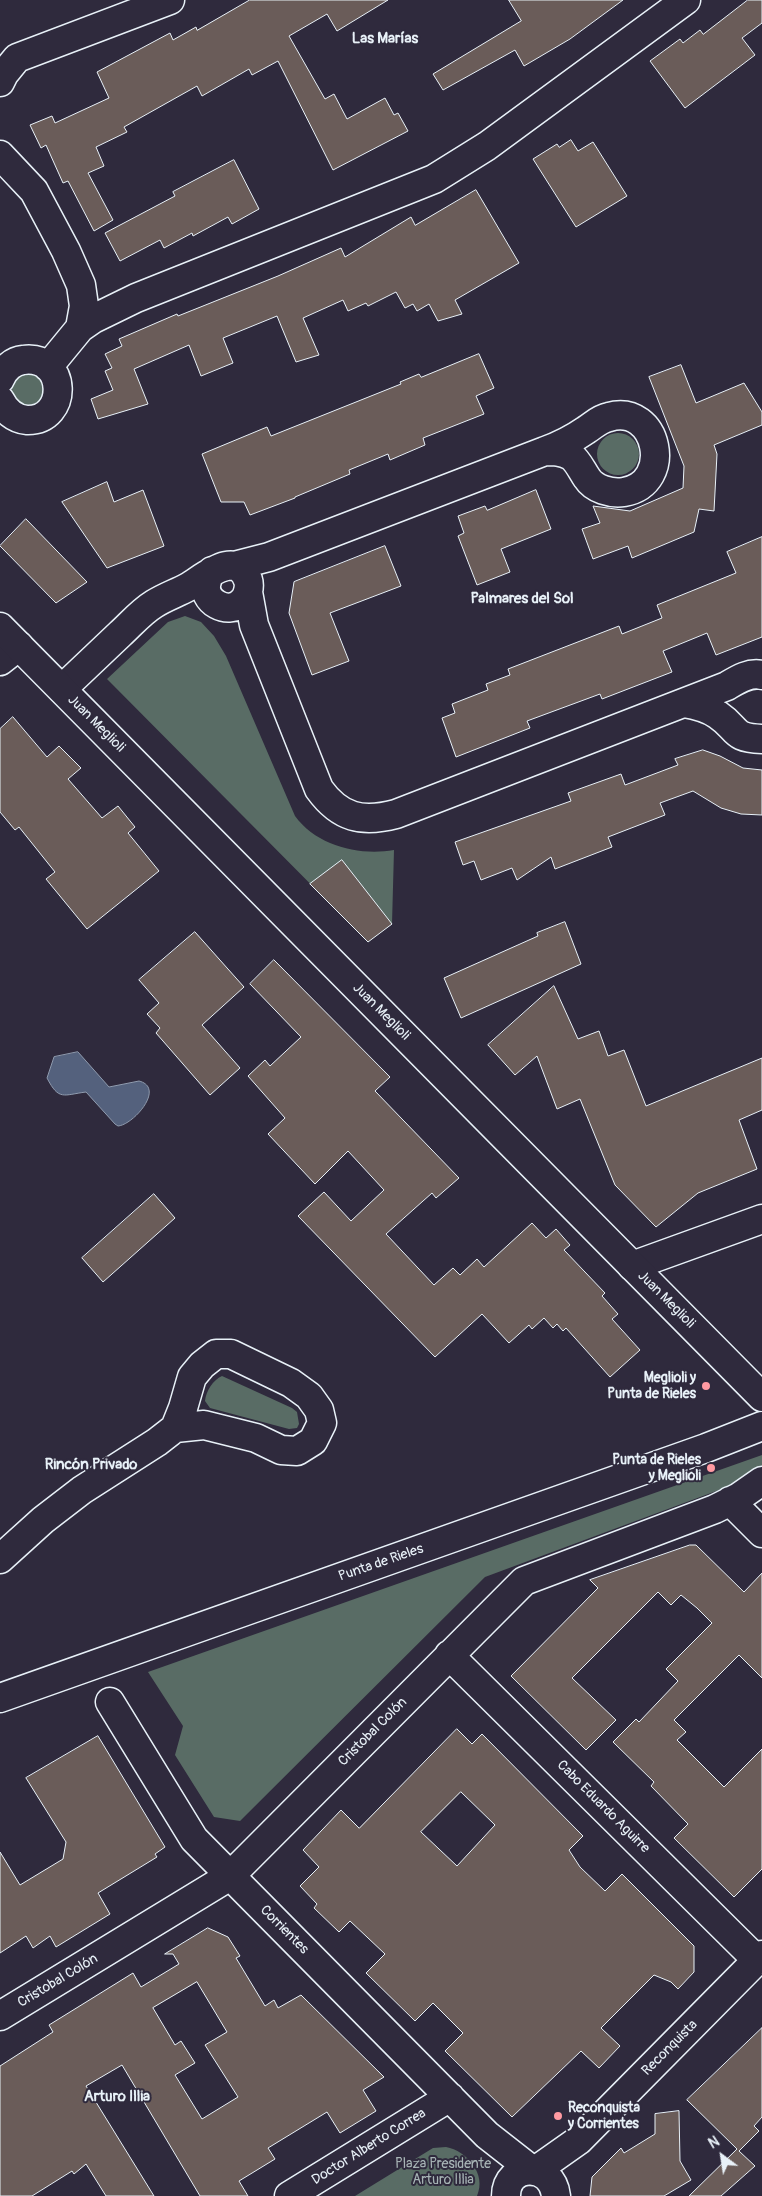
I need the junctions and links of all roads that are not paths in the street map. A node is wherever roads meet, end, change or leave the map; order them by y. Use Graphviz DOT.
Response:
graph roads {
  1 [pos="170,0"];
  2 [pos="686,0"];
  3 [pos="8,61"];
  4 [pos="0,82"];
  5 [pos="2,160"];
  6 [pos="80,328"];
  7 [pos="48,367"];
  8 [pos="1,375"];
  9 [pos="3,410"];
  10 [pos="545,451"];
  11 [pos="231,586"];
  12 [pos="0,627"];
  13 [pos="10,654"];
  14 [pos="762,675"];
  15 [pos="62,690"];
  16 [pos="684,703"];
  17 [pos="762,739"];
  18 [pos="762,1219"];
  19 [pos="632,1266"];
  20 [pos="757,1385"];
  21 [pos="762,1426"];
  22 [pos="175,1428"];
  23 [pos="762,1481"];
  24 [pos="730,1501"];
  25 [pos="762,1533"];
  26 [pos="0,1559"];
  27 [pos="449,1655"];
  28 [pos="0,1698"];
  29 [pos="110,1702"];
  30 [pos="230,1876"];
  31 [pos="760,1957"];
  32 [pos="0,2016"];
  33 [pos="450,2097"];
  34 [pos="579,2140"];
  35 [pos="521,2180"];
  36 [pos="555,2192"];
  37 [pos="289,2196"];
  1 -- 3 [label="street"];
  2 -- 6 [label="street"];
  3 -- 4 [label="street"];
  5 -- 6 [label="street"];
  6 -- 7 [label="street"];
  7 -- 8 [label="street"];
  7 -- 9 [label="street"];
  10 -- 11 [label="street"];
  11 -- 15 [label="street"];
  11 -- 16 [label="street"];
  12 -- 13 [label="street, Juan Meglioli"];
  13 -- 15 [label="street, Juan Meglioli"];
  14 -- 16 [label="street"];
  15 -- 19 [label="street, Juan Meglioli"];
  16 -- 17 [label="street"];
  18 -- 19 [label="street"];
  19 -- 20 [label="street, Juan Meglioli"];
  21 -- 28 [label="street, Punta de Rieles"];
  22 -- 22 [label="street"];
  22 -- 26 [label="street"];
  23 -- 24 [label="street, Cristobal Colón"];
  24 -- 25 [label="street"];
  24 -- 27 [label="street, Cristobal Colón"];
  27 -- 30 [label="street, Cristobal Colón"];
  27 -- 31 [label="street, Cabo Eduardo Aguirre"];
  29 -- 30 [label="street, Corrientes"];
  30 -- 32 [label="street, Cristobal Colón"];
  30 -- 33 [label="street, Corrientes"];
  31 -- 34 [label="street, Reconquista"];
  33 -- 35 [label="street, Corrientes"];
  33 -- 37 [label="street, Doctor Alberto Correa"];
  34 -- 35 [label="street, Reconquista"];
  34 -- 36 [label="street, Reconquista"];
  35 -- 36 [label="street, Corrientes"];
}
